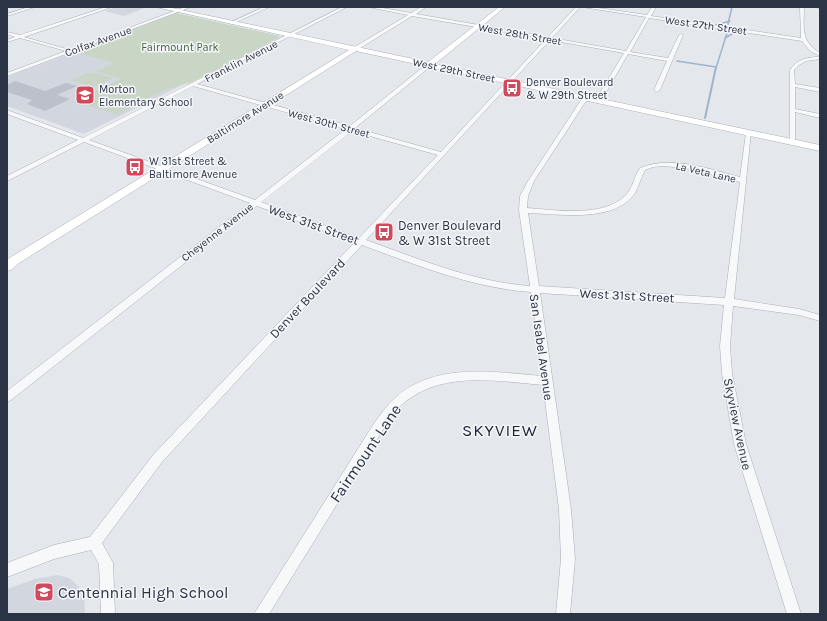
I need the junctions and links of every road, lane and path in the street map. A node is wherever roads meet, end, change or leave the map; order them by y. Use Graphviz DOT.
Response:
graph roads {
  1 [pos="33,7"];
  2 [pos="110,7"];
  3 [pos="159,7"];
  4 [pos="189,7"];
  5 [pos="267,7"];
  6 [pos="346,7"];
  7 [pos="370,7"];
  8 [pos="424,7"];
  9 [pos="502,7"];
  10 [pos="578,7"];
  11 [pos="584,7"];
  12 [pos="654,7"];
  13 [pos="802,7"];
  14 [pos="178,11"];
  15 [pos="412,14"];
  16 [pos="7,15"];
  17 [pos="648,17"];
  18 [pos="231,23"];
  19 [pos="478,26"];
  20 [pos="7,33"];
  21 [pos="290,35"];
  22 [pos="681,35"];
  23 [pos="20,37"];
  24 [pos="548,38"];
  25 [pos="803,40"];
  26 [pos="7,41"];
  27 [pos="355,49"];
  28 [pos="69,51"];
  29 [pos="627,52"];
  30 [pos="820,56"];
  31 [pos="670,60"];
  32 [pos="428,65"];
  33 [pos="7,75"];
  34 [pos="508,82"];
  35 [pos="194,85"];
  36 [pos="792,85"];
  37 [pos="657,90"];
  38 [pos="820,90"];
  39 [pos="585,98"];
  40 [pos="598,101"];
  41 [pos="265,105"];
  42 [pos="792,110"];
  43 [pos="7,112"];
  44 [pos="16,116"];
  45 [pos="820,116"];
  46 [pos="7,120"];
  47 [pos="350,129"];
  48 [pos="749,133"];
  49 [pos="83,140"];
  50 [pos="792,142"];
  51 [pos="820,148"];
  52 [pos="442,154"];
  53 [pos="161,169"];
  54 [pos="7,179"];
  55 [pos="742,180"];
  56 [pos="254,203"];
  57 [pos="523,210"];
  58 [pos="360,241"];
  59 [pos="7,266"];
  60 [pos="535,290"];
  61 [pos="728,302"];
  62 [pos="820,318"];
  63 [pos="546,381"];
  64 [pos="7,397"];
  65 [pos="94,543"];
  66 [pos="7,570"];
  67 [pos="108,614"];
  68 [pos="261,614"];
  69 [pos="563,614"];
  70 [pos="794,614"];
  1 -- 16 [label="street"];
  2 -- 23 [label="street"];
  3 -- 14 [label="street, West 29th Street"];
  4 -- 14 [label="street, Colfax Avenue"];
  5 -- 18 [label="street"];
  6 -- 21 [label="street, Franklin Avenue"];
  7 -- 15 [label="street, West 28th Street"];
  8 -- 15 [label="street, Baltimore Avenue"];
  9 -- 19 [label="street, Cheyenne Avenue"];
  10 -- 24 [label="street, Denver Boulevard"];
  11 -- 17 [label="street, West 27th Street"];
  12 -- 17 [label="street"];
  13 -- 25 [label="street"];
  14 -- 18 [label="street, West 29th Street"];
  14 -- 28 [label="street, Colfax Avenue"];
  15 -- 19 [label="street, West 28th Street"];
  15 -- 27 [label="street, Baltimore Avenue"];
  17 -- 25 [label="street, West 27th Street"];
  17 -- 29 [label="street"];
  18 -- 21 [label="street, West 29th Street"];
  19 -- 24 [label="street, West 28th Street"];
  19 -- 32 [label="street, Cheyenne Avenue"];
  20 -- 23 [label="street"];
  21 -- 27 [label="street, West 29th Street"];
  21 -- 35 [label="street, Franklin Avenue"];
  22 -- 31 [label="street"];
  23 -- 26 [label="street"];
  23 -- 28 [label="street"];
  24 -- 29 [label="street, West 28th Street"];
  24 -- 34 [label="street, Denver Boulevard"];
  25 -- 30 [label="street"];
  27 -- 32 [label="street, West 29th Street"];
  27 -- 41 [label="street, Baltimore Avenue"];
  28 -- 33 [label="street, Colfax Avenue"];
  29 -- 31 [label="street, West 28th Street"];
  29 -- 40 [label="street"];
  30 -- 36 [label="street"];
  31 -- 37 [label="street"];
  32 -- 34 [label="street, West 29th Street"];
  32 -- 47 [label="street, Cheyenne Avenue"];
  34 -- 39 [label="street, West 29th Street"];
  34 -- 52 [label="street, Denver Boulevard"];
  35 -- 41 [label="street, West 30th Street"];
  35 -- 49 [label="street, Franklin Avenue"];
  36 -- 38 [label="street"];
  36 -- 42 [label="street"];
  39 -- 40 [label="street, West 29th Street"];
  39 -- 57 [label="street, San Isabel Avenue"];
  40 -- 48 [label="street, West 29th Street"];
  41 -- 47 [label="street, West 30th Street"];
  41 -- 53 [label="street, Baltimore Avenue"];
  42 -- 45 [label="street"];
  42 -- 50 [label="street"];
  43 -- 44 [label="street, West 31st Street"];
  44 -- 46 [label="street"];
  44 -- 49 [label="street, West 31st Street"];
  47 -- 52 [label="street, West 30th Street"];
  47 -- 56 [label="street, Cheyenne Avenue"];
  48 -- 50 [label="street, West 29th Street"];
  48 -- 55 [label="street, Skyview Avenue"];
  49 -- 53 [label="street, West 31st Street"];
  49 -- 54 [label="street, Franklin Avenue"];
  50 -- 51 [label="street, West 29th Street"];
  52 -- 58 [label="street, Denver Boulevard"];
  53 -- 56 [label="street, West 31st Street"];
  53 -- 59 [label="street, Baltimore Avenue"];
  55 -- 57 [label="street, La Veta Lane"];
  55 -- 61 [label="street, Skyview Avenue"];
  56 -- 58 [label="street, West 31st Street"];
  56 -- 64 [label="street, Cheyenne Avenue"];
  57 -- 60 [label="street, San Isabel Avenue"];
  58 -- 60 [label="street, West 31st Street"];
  58 -- 65 [label="street, Denver Boulevard"];
  60 -- 61 [label="street, West 31st Street"];
  60 -- 63 [label="street, San Isabel Avenue"];
  61 -- 62 [label="street, West 31st Street"];
  61 -- 70 [label="street, Skyview Avenue"];
  63 -- 68 [label="street, Fairmount Lane"];
  63 -- 69 [label="street, San Isabel Avenue"];
  65 -- 66 [label="street"];
  65 -- 67 [label="street"];
}
